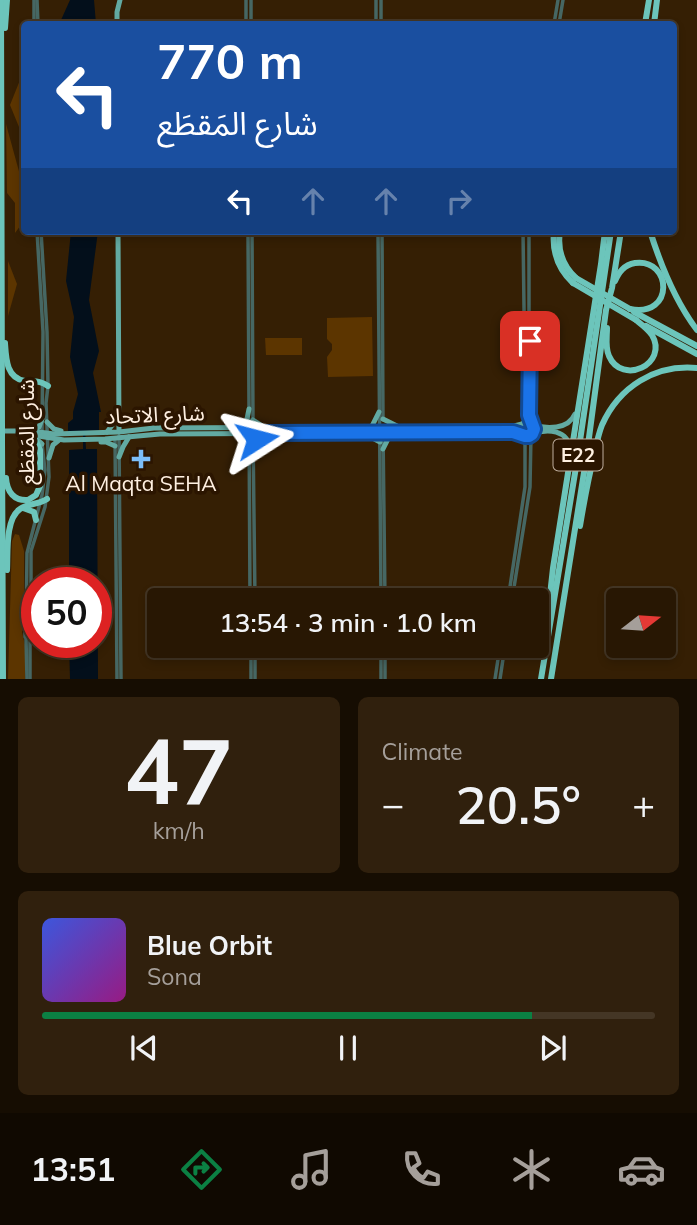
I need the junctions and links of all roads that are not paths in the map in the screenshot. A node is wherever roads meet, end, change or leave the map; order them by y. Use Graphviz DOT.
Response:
graph roads {
  1 [pos="4,0"];
  2 [pos="34,0"];
  3 [pos="120,0"];
  4 [pos="248,0"];
  5 [pos="379,0"];
  6 [pos="561,0"];
  7 [pos="659,0"];
  8 [pos="648,2"];
  9 [pos="36,21"];
  10 [pos="117,21"];
  11 [pos="249,21"];
  12 [pos="379,21"];
  13 [pos="556,21"];
  14 [pos="558,21"];
  15 [pos="644,21"];
  16 [pos="654,21"];
  17 [pos="1,43"];
  18 [pos="39,235"];
  19 [pos="39,235"];
  20 [pos="118,235"];
  21 [pos="250,235"];
  22 [pos="380,235"];
  23 [pos="526,235"];
  24 [pos="526,235"];
  25 [pos="554,235"];
  26 [pos="559,235"];
  27 [pos="605,235"];
  28 [pos="610,235"];
  29 [pos="620,235"];
  30 [pos="651,235"];
  31 [pos="574,281"];
  32 [pos="612,288"];
  33 [pos="36,290"];
  34 [pos="41,294"];
  35 [pos="630,309"];
  36 [pos="606,310"];
  37 [pos="636,320"];
  38 [pos="2,329"];
  39 [pos="697,330"];
  40 [pos="697,346"];
  41 [pos="697,354"];
  42 [pos="381,366"];
  43 [pos="697,368"];
  44 [pos="251,369"];
  45 [pos="43,373"];
  46 [pos="32,381"];
  47 [pos="45,384"];
  48 [pos="580,397"];
  49 [pos="249,409"];
  50 [pos="379,412"];
  51 [pos="383,419"];
  52 [pos="253,420"];
  53 [pos="44,421"];
  54 [pos="118,421"];
  55 [pos="522,423"];
  56 [pos="532,424"];
  57 [pos="400,427"];
  58 [pos="241,428"];
  59 [pos="267,428"];
  60 [pos="371,428"];
  61 [pos="135,430"];
  62 [pos="381,430"];
  63 [pos="251,431"];
  64 [pos="1,432"];
  65 [pos="106,432"];
  66 [pos="391,432"];
  67 [pos="230,433"];
  68 [pos="261,433"];
  69 [pos="352,433"];
  70 [pos="362,433"];
  71 [pos="522,434"];
  72 [pos="531,434"];
  73 [pos="117,435"];
  74 [pos="40,436"];
  75 [pos="129,437"];
  76 [pos="63,438"];
  77 [pos="95,439"];
  78 [pos="346,439"];
  79 [pos="380,442"];
  80 [pos="251,444"];
  81 [pos="116,446"];
  82 [pos="383,449"];
  83 [pos="119,457"];
  84 [pos="48,458"];
  85 [pos="379,458"];
  86 [pos="2,461"];
  87 [pos="374,462"];
  88 [pos="569,466"];
  89 [pos="375,498"];
  90 [pos="44,501"];
  91 [pos="379,503"];
  92 [pos="21,508"];
  93 [pos="36,520"];
  94 [pos="118,555"];
  95 [pos="27,567"];
  96 [pos="31,567"];
  97 [pos="382,567"];
  98 [pos="252,588"];
  99 [pos="383,588"];
  100 [pos="512,588"];
  101 [pos="512,588"];
  102 [pos="560,624"];
  103 [pos="3,628"];
  104 [pos="28,658"];
  105 [pos="253,658"];
  106 [pos="383,658"];
  107 [pos="499,658"];
  108 [pos="501,658"];
  109 [pos="3,679"];
  110 [pos="29,679"];
  111 [pos="119,679"];
  112 [pos="253,679"];
  113 [pos="383,679"];
  114 [pos="497,679"];
  115 [pos="541,679"];
  116 [pos="553,679"];
  1 -- 17 [label="highway"];
  2 -- 9 [label="street"];
  3 -- 10 [label="main road"];
  4 -- 11 [label="street"];
  5 -- 12 [label="street"];
  6 -- 13 [label="street"];
  6 -- 14 [label="street"];
  7 -- 16 [label="highway"];
  8 -- 15 [label="highway"];
  17 -- 38 [label="highway"];
  18 -- 34 [label="street, شارع المَقطَع"];
  19 -- 47 [label="street, شارع المَقطَع"];
  20 -- 54 [label="main road"];
  21 -- 44 [label="street"];
  22 -- 42 [label="street"];
  23 -- 55 [label="street"];
  24 -- 56 [label="street"];
  25 -- 31 [label="highway"];
  26 -- 31 [label="highway"];
  27 -- 48 [label="highway"];
  28 -- 115 [label="highway, E22"];
  29 -- 32 [label="highway, E22"];
  30 -- 39 [label="highway"];
  31 -- 35 [label="highway, bridge"];
  31 -- 37 [label="highway, bridge"];
  32 -- 35 [label="highway"];
  32 -- 36 [label="highway, E22"];
  33 -- 34 [label="street"];
  34 -- 45 [label="street, شارع المَقطَع"];
  35 -- 40 [label="highway"];
  36 -- 37 [label="highway"];
  36 -- 102 [label="highway, E22"];
  37 -- 41 [label="highway"];
  38 -- 46 [label="highway"];
  38 -- 64 [label="highway"];
  42 -- 50 [label="street"];
  42 -- 51 [label="street"];
  43 -- 102 [label="highway"];
  44 -- 49 [label="street"];
  44 -- 52 [label="street"];
  45 -- 46 [label="highway"];
  45 -- 47 [label="street, شارع المَقطَع"];
  46 -- 47 [label="highway"];
  47 -- 53 [label="street, شارع المَقطَع"];
  48 -- 56 [label="main road"];
  48 -- 88 [label="highway"];
  49 -- 58 [label="main road"];
  49 -- 63 [label="street"];
  50 -- 60 [label="main road"];
  50 -- 62 [label="street"];
  51 -- 57 [label="main road"];
  51 -- 62 [label="street"];
  52 -- 59 [label="main road"];
  52 -- 63 [label="street"];
  53 -- 74 [label="street, شارع المَقطَع"];
  53 -- 74 [label="main road"];
  53 -- 76 [label="main road"];
  54 -- 61 [label="main road"];
  54 -- 65 [label="main road"];
  54 -- 73 [label="main road"];
  55 -- 56 [label="main road"];
  55 -- 57 [label="main road, شارع الاتحاد"];
  55 -- 71 [label="main road"];
  56 -- 72 [label="main road"];
  57 -- 62 [label="main road, شارع الاتحاد"];
  58 -- 61 [label="main road, شارع الاتحاد"];
  58 -- 63 [label="main road, شارع الاتحاد"];
  59 -- 60 [label="main road, شارع الاتحاد"];
  59 -- 63 [label="main road, شارع الاتحاد"];
  60 -- 62 [label="main road, شارع الاتحاد"];
  61 -- 73 [label="main road, شارع الاتحاد"];
  62 -- 66 [label="main road, شارع الاتحاد"];
  62 -- 70 [label="main road, شارع الاتحاد"];
  62 -- 79 [label="street"];
  62 -- 82 [label="street"];
  63 -- 67 [label="main road, شارع الاتحاد"];
  63 -- 68 [label="main road, شارع الاتحاد"];
  63 -- 80 [label="street"];
  64 -- 74 [label="main road, شارع الاتحاد"];
  64 -- 86 [label="highway"];
  65 -- 73 [label="main road, شارع الاتحاد"];
  65 -- 76 [label="main road, شارع الاتحاد"];
  66 -- 71 [label="main road, شارع الاتحاد"];
  66 -- 82 [label="main road"];
  67 -- 75 [label="main road, شارع الاتحاد"];
  67 -- 80 [label="main road"];
  68 -- 69 [label="main road, شارع الاتحاد"];
  68 -- 80 [label="main road"];
  69 -- 70 [label="main road, شارع الاتحاد"];
  69 -- 78 [label="main road"];
  70 -- 79 [label="main road"];
  71 -- 72 [label="main road"];
  71 -- 100 [label="street"];
  72 -- 88 [label="main road"];
  72 -- 101 [label="street"];
  73 -- 75 [label="main road, شارع الاتحاد"];
  73 -- 77 [label="main road, شارع الاتحاد"];
  73 -- 81 [label="street"];
  73 -- 83 [label="street"];
  74 -- 76 [label="main road, شارع الاتحاد"];
  74 -- 84 [label="street, شارع المَقطَع"];
  74 -- 86 [label="highway"];
  74 -- 90 [label="street, شارع المَقطَع"];
  75 -- 83 [label="main road"];
  76 -- 77 [label="main road, شارع الاتحاد"];
  76 -- 84 [label="main road"];
  77 -- 81 [label="main road"];
  79 -- 85 [label="street"];
  80 -- 98 [label="street"];
  81 -- 94 [label="street"];
  82 -- 97 [label="street"];
  83 -- 94 [label="street"];
  84 -- 90 [label="street, شارع المَقطَع"];
  85 -- 87 [label="street"];
  85 -- 91 [label="street"];
  86 -- 103 [label="highway"];
  88 -- 115 [label="highway"];
  89 -- 91 [label="street"];
  90 -- 92 [label="highway"];
  90 -- 93 [label="street, شارع المَقطَع"];
  90 -- 96 [label="street, شارع المَقطَع"];
  91 -- 97 [label="street"];
  92 -- 93 [label="highway"];
  92 -- 103 [label="highway"];
  93 -- 95 [label="street, شارع المَقطَع"];
  94 -- 111 [label="street"];
  97 -- 99 [label="street"];
  102 -- 116 [label="highway, E22"];
  103 -- 109 [label="highway"];
  104 -- 110 [label="street"];
  105 -- 112 [label="street"];
  106 -- 113 [label="street"];
  107 -- 114 [label="street"];
  108 -- 114 [label="street"];
}
